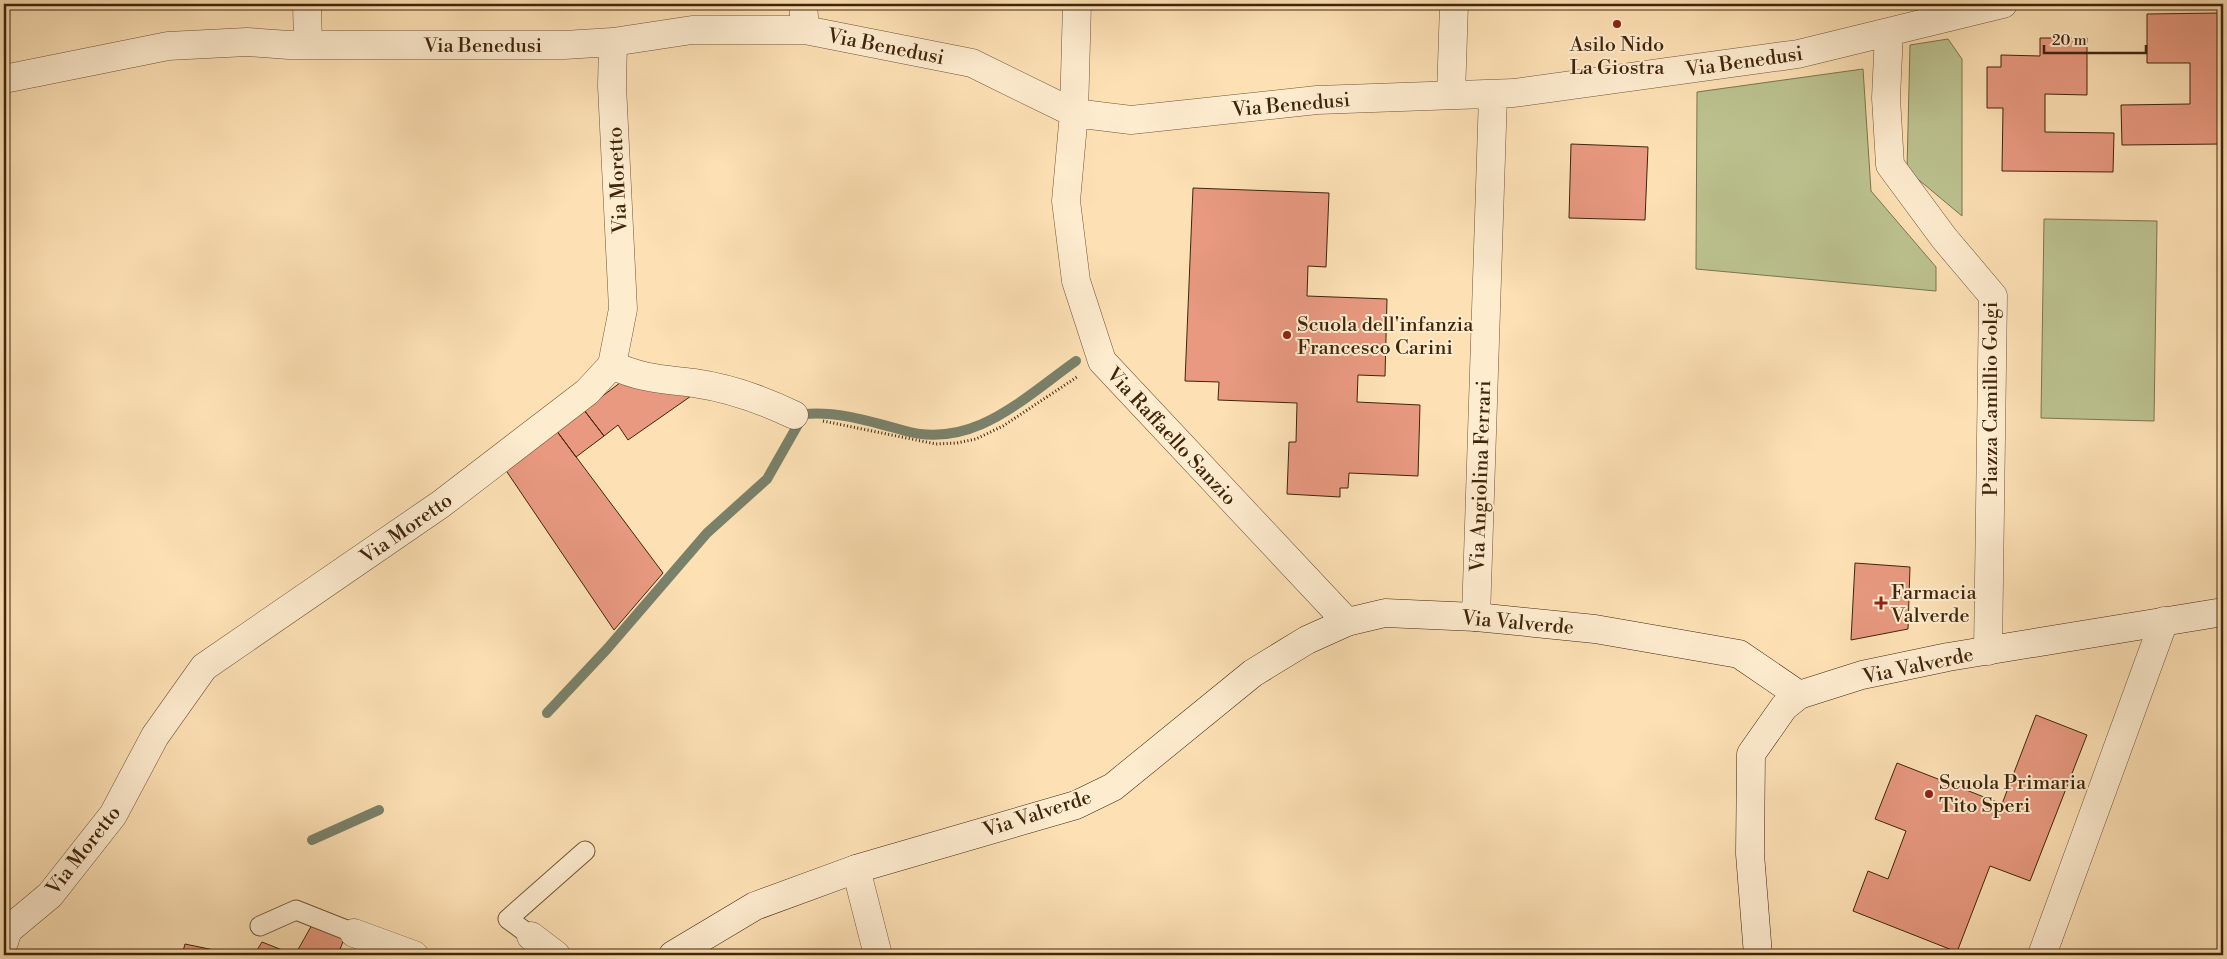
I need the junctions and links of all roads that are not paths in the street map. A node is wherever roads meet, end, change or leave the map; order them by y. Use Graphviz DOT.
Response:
graph roads {
  1 [pos="307,4"];
  2 [pos="1077,4"];
  3 [pos="2003,4"];
  4 [pos="1458,12"];
  5 [pos="804,17"];
  6 [pos="1889,32"];
  7 [pos="613,42"];
  8 [pos="308,45"];
  9 [pos="4,79"];
  10 [pos="1451,95"];
  11 [pos="1493,95"];
  12 [pos="1074,113"];
  13 [pos="612,365"];
  14 [pos="806,418"];
  15 [pos="2223,612"];
  16 [pos="1476,617"];
  17 [pos="2164,621"];
  18 [pos="1347,622"];
  19 [pos="1988,650"];
  20 [pos="1799,695"];
  21 [pos="585,851"];
  22 [pos="856,869"];
  23 [pos="260,926"];
  24 [pos="354,932"];
  25 [pos="5,934"];
  26 [pos="532,936"];
  27 [pos="414,955"];
  28 [pos="556,955"];
  29 [pos="672,955"];
  30 [pos="878,955"];
  31 [pos="1758,955"];
  32 [pos="2042,955"];
  1 -- 8 [label="street"];
  2 -- 12 [label="street, Via Raffaello Sanzio"];
  3 -- 6 [label="street, Via Benedusi"];
  4 -- 10 [label="street"];
  5 -- 7 [label="street, Via Benedusi"];
  5 -- 12 [label="street, Via Benedusi"];
  6 -- 11 [label="street, Via Benedusi"];
  6 -- 19 [label="street, Piazza Camillio Golgi"];
  7 -- 8 [label="street, Via Benedusi"];
  7 -- 13 [label="street, Via Moretto"];
  8 -- 9 [label="street, Via Benedusi"];
  10 -- 11 [label="street, Via Benedusi"];
  10 -- 12 [label="street, Via Benedusi"];
  11 -- 16 [label="street, Via Angiolina Ferrari"];
  12 -- 18 [label="street, Via Raffaello Sanzio"];
  13 -- 14 [label="street"];
  13 -- 25 [label="street, Via Moretto"];
  15 -- 17 [label="street, Via Valverde"];
  16 -- 18 [label="street, Via Valverde"];
  16 -- 20 [label="street, Via Valverde"];
  17 -- 19 [label="street, Via Valverde"];
  17 -- 32 [label="street"];
  18 -- 22 [label="street, Via Valverde"];
  19 -- 20 [label="street, Via Valverde"];
  20 -- 31 [label="street"];
  21 -- 26 [label="lane"];
  22 -- 29 [label="street, Via Valverde"];
  22 -- 30 [label="street"];
  23 -- 24 [label="lane"];
  24 -- 27 [label="street"];
  26 -- 28 [label="street"];
}
